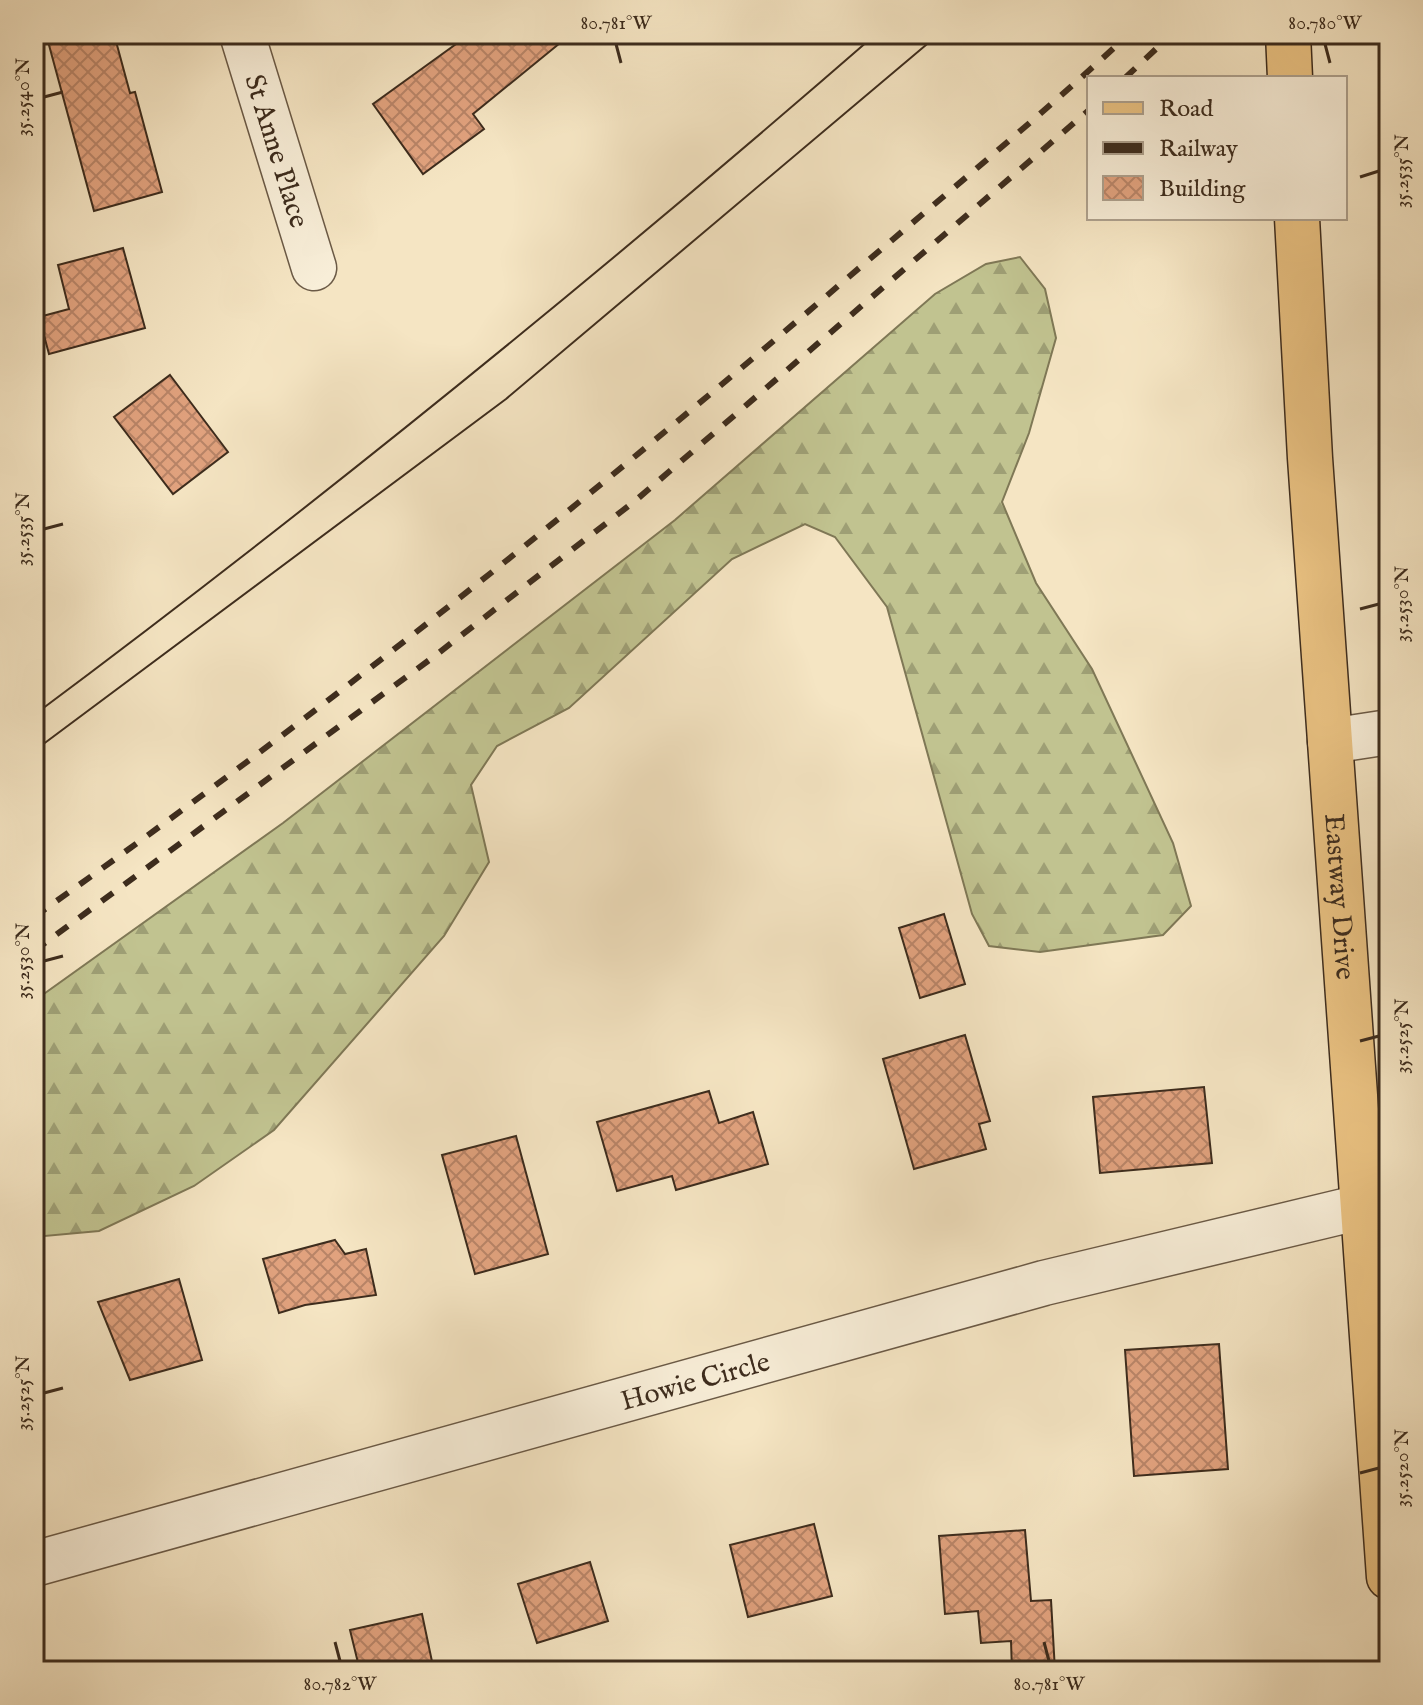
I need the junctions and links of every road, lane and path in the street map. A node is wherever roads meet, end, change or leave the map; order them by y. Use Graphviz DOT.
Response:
graph roads {
  1 [pos="242,34"];
  2 [pos="1288,34"];
  3 [pos="1290,76"];
  4 [pos="1297,220"];
  5 [pos="314,268"];
  6 [pos="1389,732"];
  7 [pos="1330,741"];
  8 [pos="1361,1207"];
  9 [pos="34,1564"];
  10 [pos="1389,1577"];
  1 -- 5 [label="street, St Anne Place"];
  2 -- 3 [label="main road"];
  4 -- 7 [label="main road, Eastway Drive"];
  6 -- 7 [label="street"];
  7 -- 8 [label="main road, Eastway Drive"];
  8 -- 9 [label="street, Howie Circle"];
  8 -- 10 [label="main road, Eastway Drive"];
}
